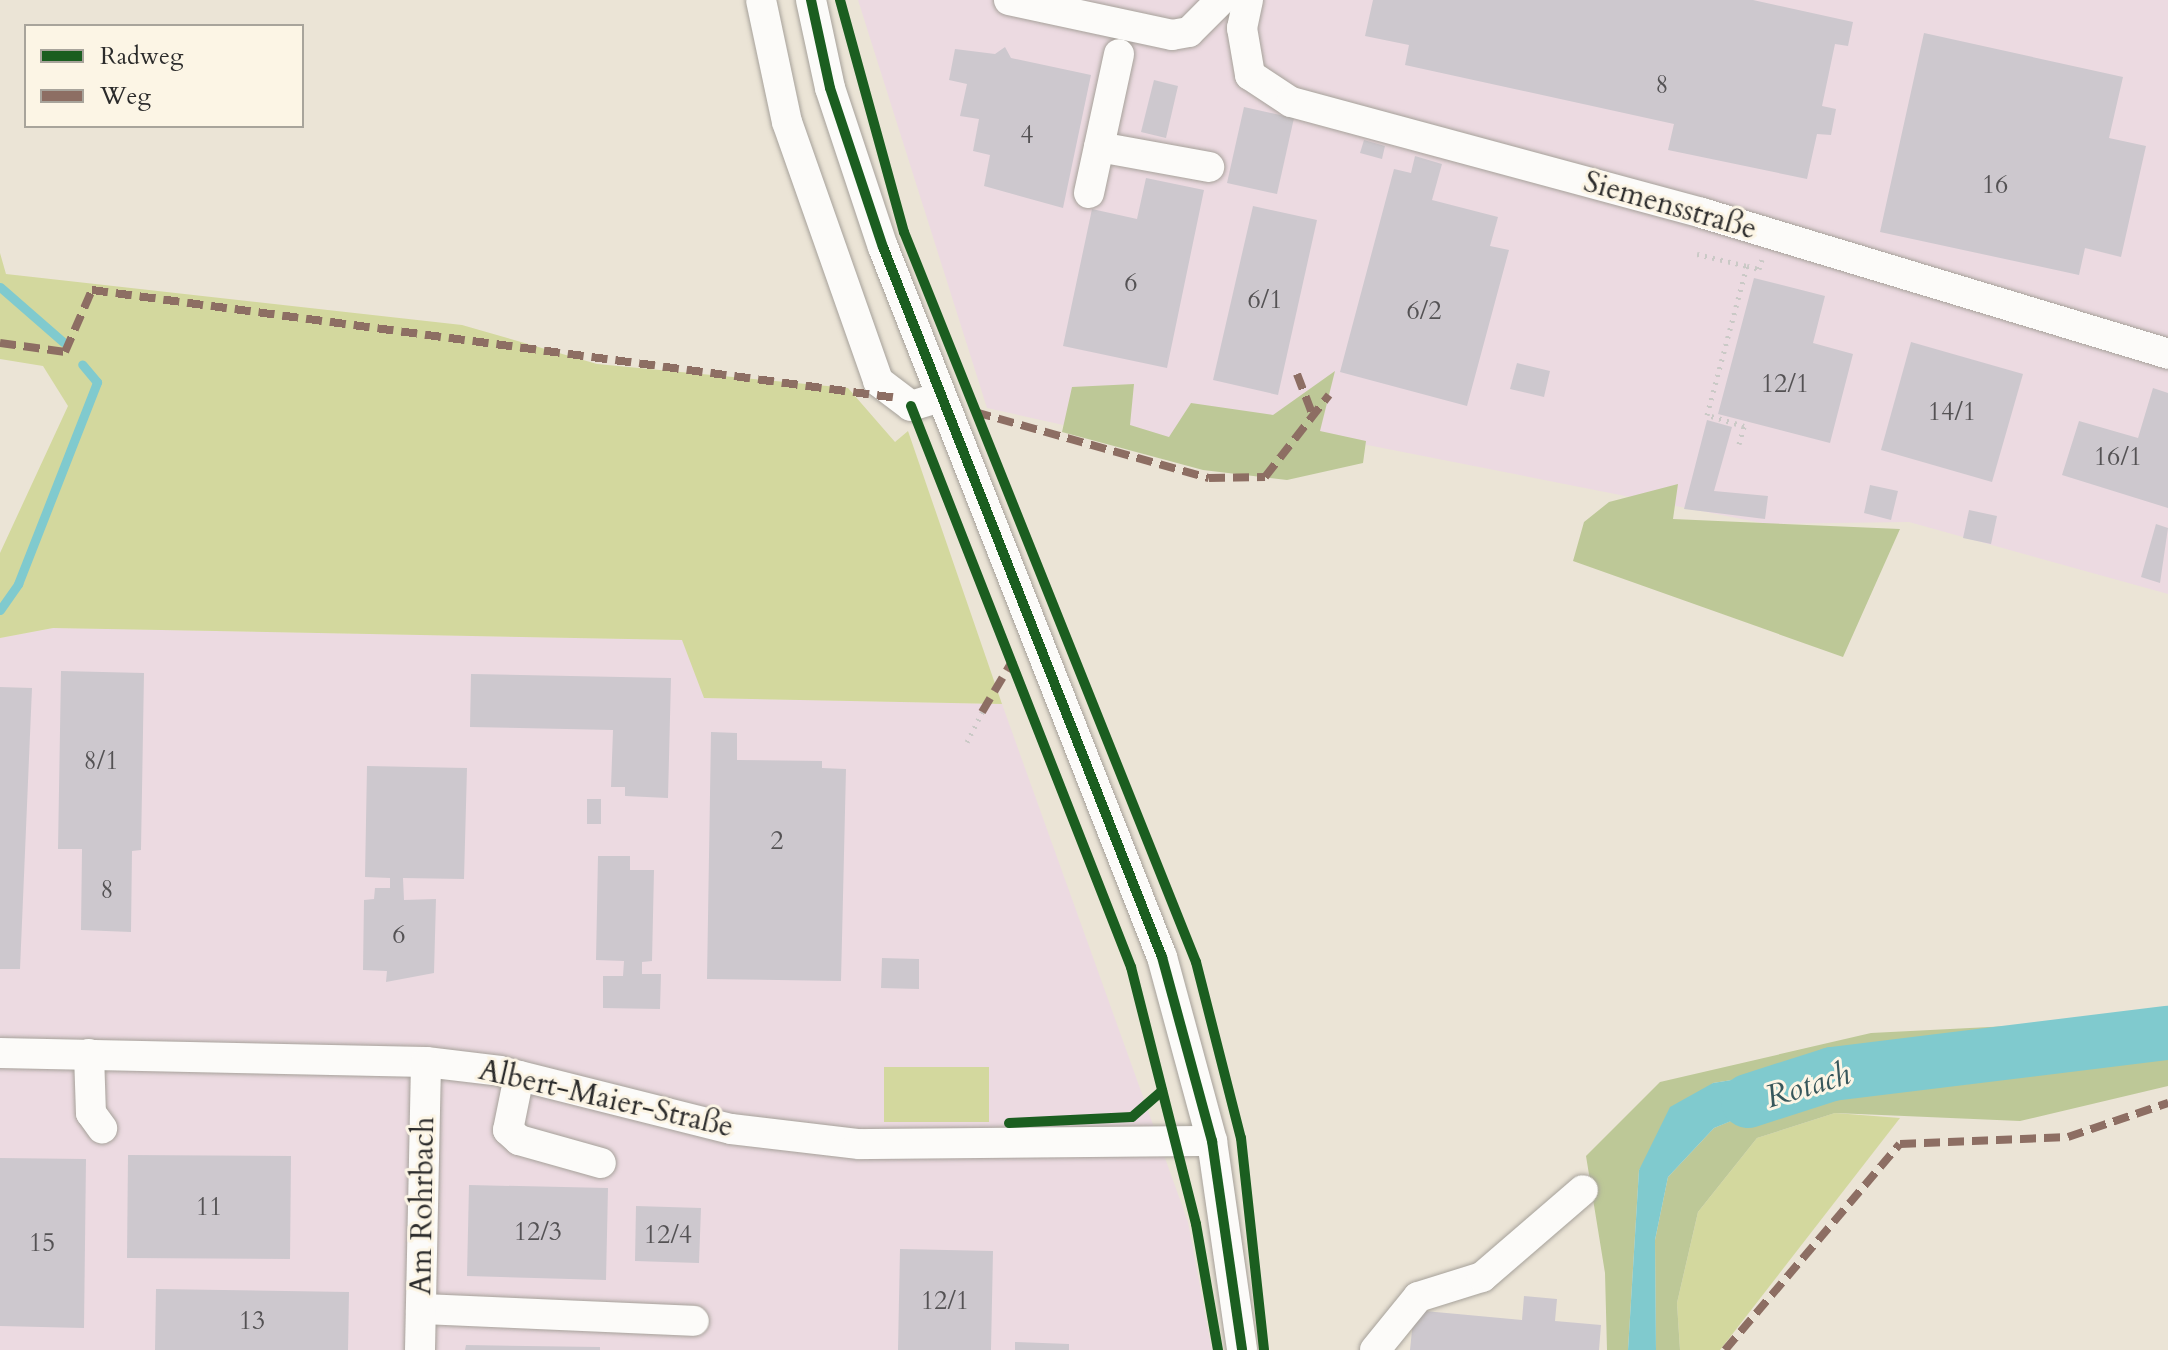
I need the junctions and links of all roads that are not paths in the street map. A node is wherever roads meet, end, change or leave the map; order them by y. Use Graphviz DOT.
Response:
graph roads {
  1 [pos="761,0"];
  2 [pos="811,0"];
  3 [pos="1009,0"];
  4 [pos="1221,0"];
  5 [pos="1248,0"];
  6 [pos="1119,54"];
  7 [pos="1099,147"];
  8 [pos="1209,167"];
  9 [pos="1089,193"];
  10 [pos="2168,354"];
  11 [pos="941,397"];
  12 [pos="0,1053"];
  13 [pos="89,1054"];
  14 [pos="426,1062"];
  15 [pos="519,1076"];
  16 [pos="102,1128"];
  17 [pos="1212,1141"];
  18 [pos="601,1163"];
  19 [pos="1583,1190"];
  20 [pos="421,1309"];
  21 [pos="694,1321"];
  22 [pos="420,1350"];
  23 [pos="1242,1350"];
  24 [pos="1375,1350"];
  1 -- 11 [label="street"];
  2 -- 11 [label="street"];
  3 -- 4 [label="street"];
  5 -- 10 [label="street, Siemensstraße"];
  6 -- 7 [label="street"];
  7 -- 8 [label="street"];
  7 -- 9 [label="street"];
  11 -- 17 [label="street"];
  12 -- 13 [label="street, Albert-Maier-Straße"];
  13 -- 14 [label="street, Albert-Maier-Straße"];
  13 -- 16 [label="street"];
  14 -- 15 [label="street, Albert-Maier-Straße"];
  14 -- 20 [label="street, Am Rohrbach"];
  15 -- 17 [label="street, Albert-Maier-Straße"];
  15 -- 18 [label="street"];
  17 -- 23 [label="street"];
  19 -- 24 [label="street"];
  20 -- 21 [label="street"];
  20 -- 22 [label="street, Am Rohrbach"];
}
